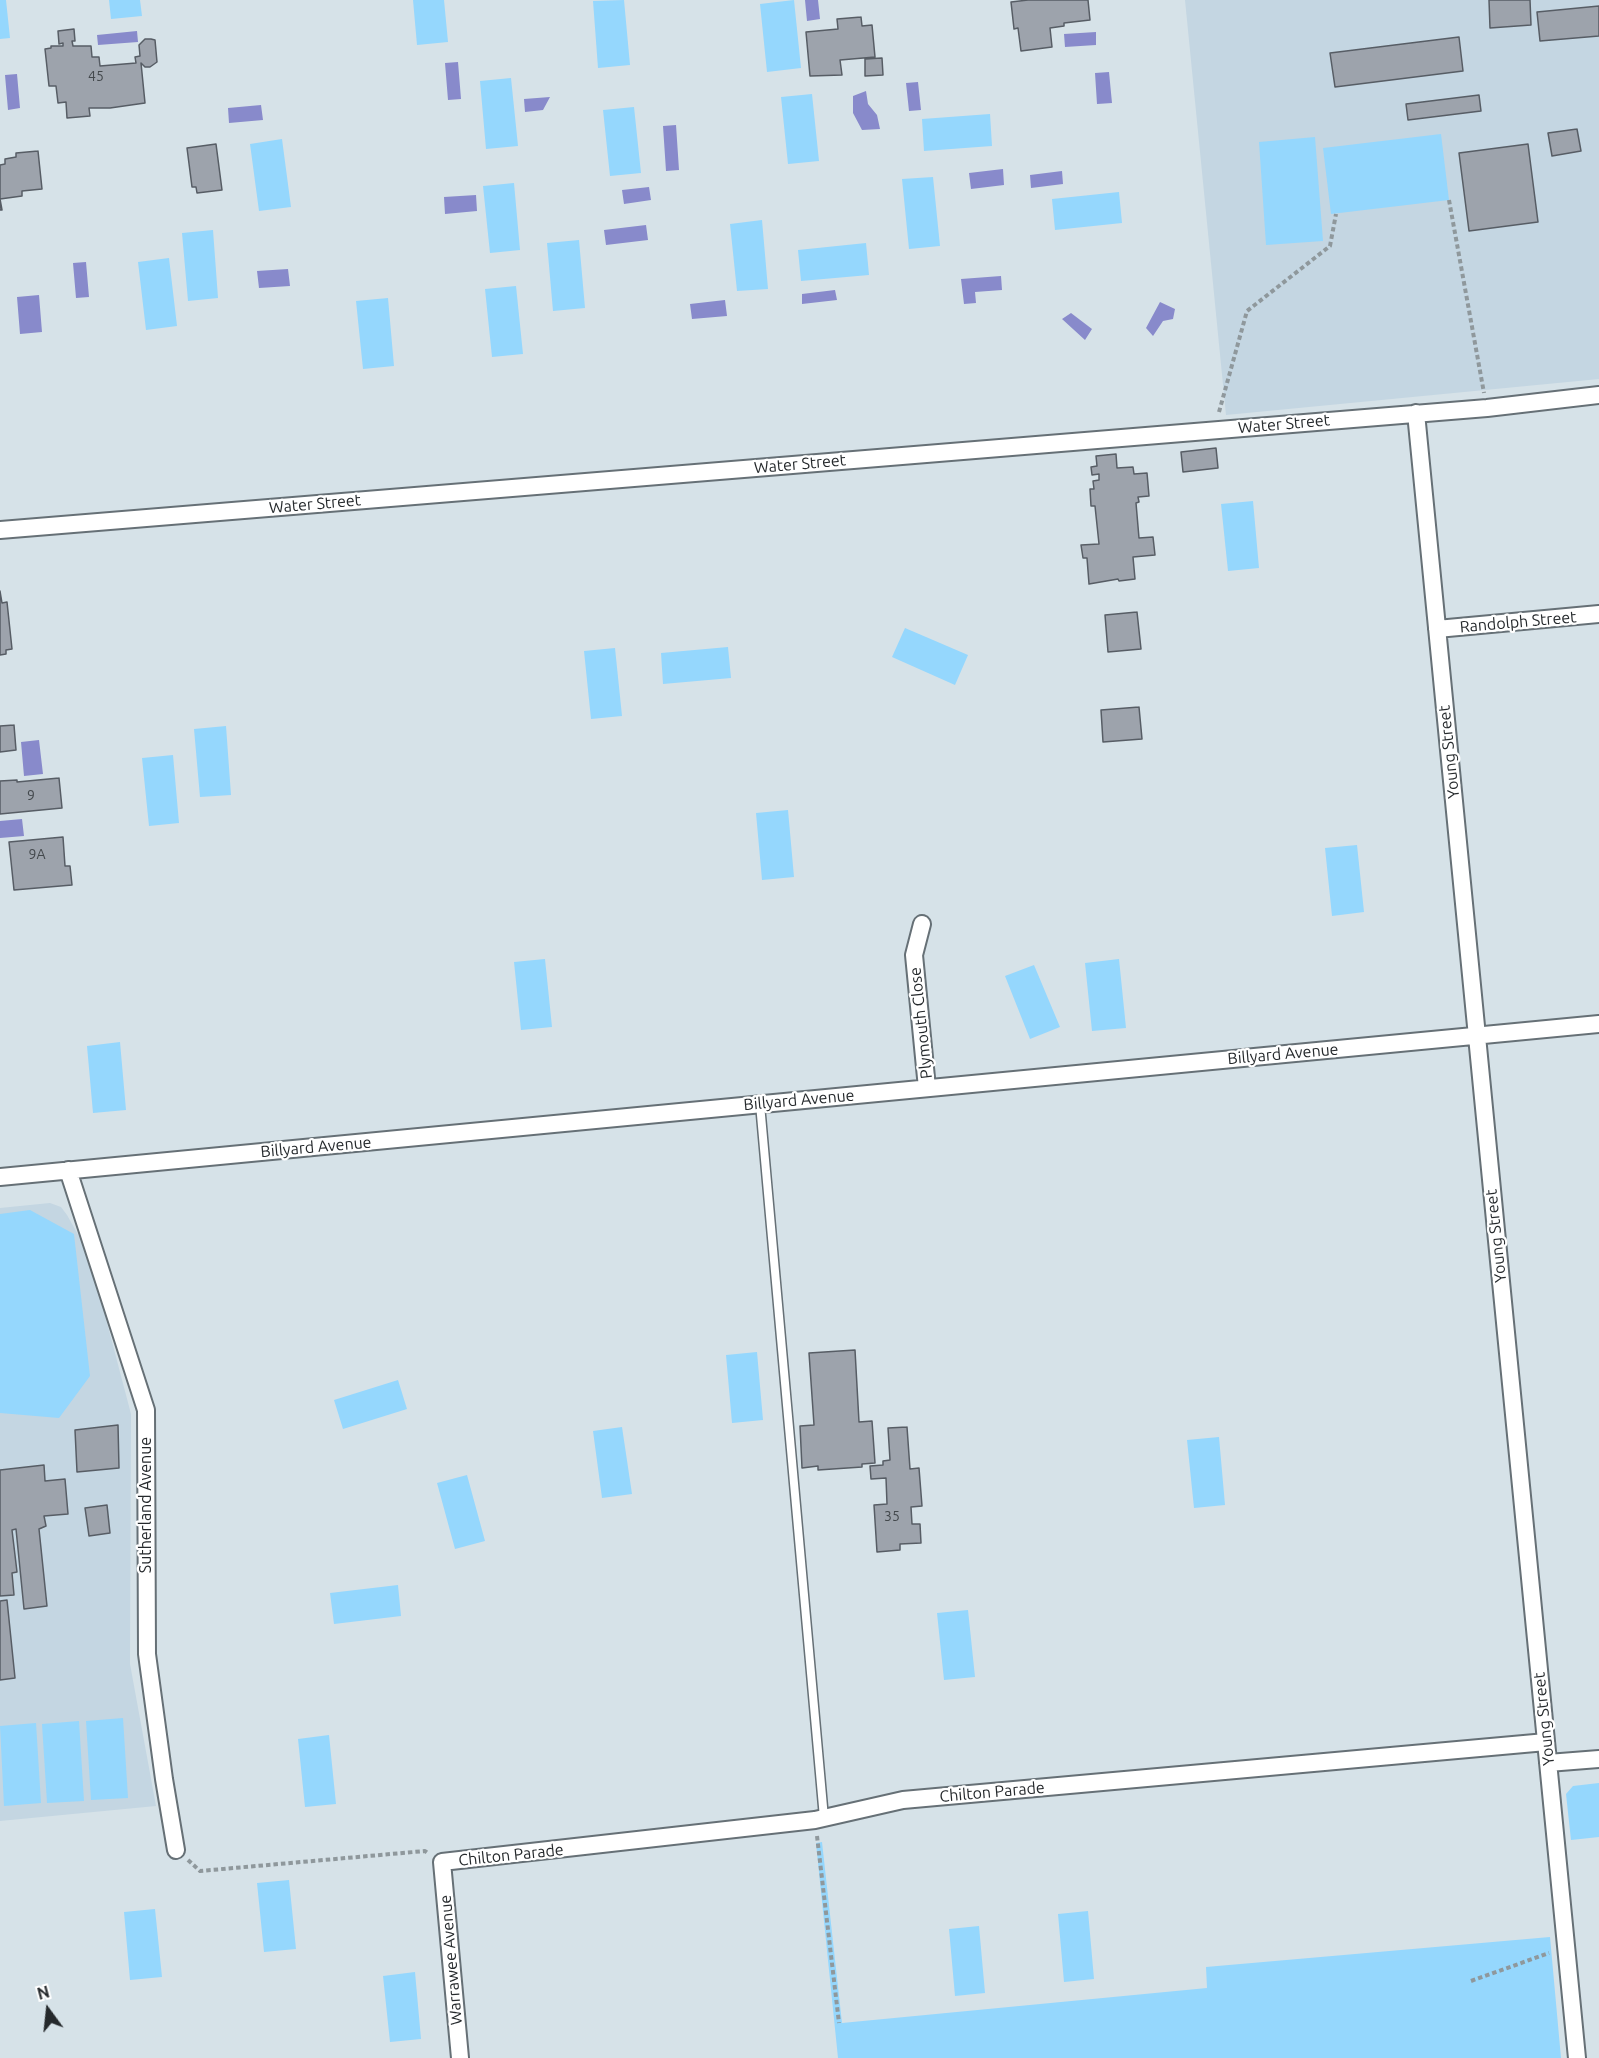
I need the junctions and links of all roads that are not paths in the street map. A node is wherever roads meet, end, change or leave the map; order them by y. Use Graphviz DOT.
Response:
graph roads {
  1 [pos="1599,395"];
  2 [pos="1416,413"];
  3 [pos="0,530"];
  4 [pos="1599,614"];
  5 [pos="1437,629"];
  6 [pos="922,924"];
  7 [pos="1599,1024"];
  8 [pos="1477,1035"];
  9 [pos="927,1088"];
  10 [pos="760,1104"];
  11 [pos="68,1170"];
  12 [pos="0,1177"];
  13 [pos="1546,1742"];
  14 [pos="1599,1759"];
  15 [pos="1548,1763"];
  16 [pos="819,1819"];
  17 [pos="176,1850"];
  18 [pos="442,1862"];
  19 [pos="460,2058"];
  20 [pos="1577,2058"];
  1 -- 2 [label="street, Water Street"];
  2 -- 3 [label="street, Water Street"];
  2 -- 5 [label="street, Young Street"];
  4 -- 5 [label="street, Randolph Street"];
  5 -- 8 [label="street, Young Street"];
  6 -- 9 [label="street, Plymouth Close"];
  7 -- 8 [label="street, Billyard Avenue"];
  8 -- 9 [label="street, Billyard Avenue"];
  8 -- 13 [label="street, Young Street"];
  9 -- 10 [label="street, Billyard Avenue"];
  10 -- 11 [label="street, Billyard Avenue"];
  10 -- 16 [label="lane"];
  11 -- 12 [label="street, Billyard Avenue"];
  11 -- 17 [label="street, Sutherland Avenue"];
  13 -- 15 [label="street, Young Street"];
  13 -- 16 [label="street, Chilton Parade"];
  14 -- 15 [label="street"];
  15 -- 20 [label="street, Young Street"];
  16 -- 18 [label="street, Chilton Parade"];
  18 -- 19 [label="street, Warrawee Avenue"];
}
